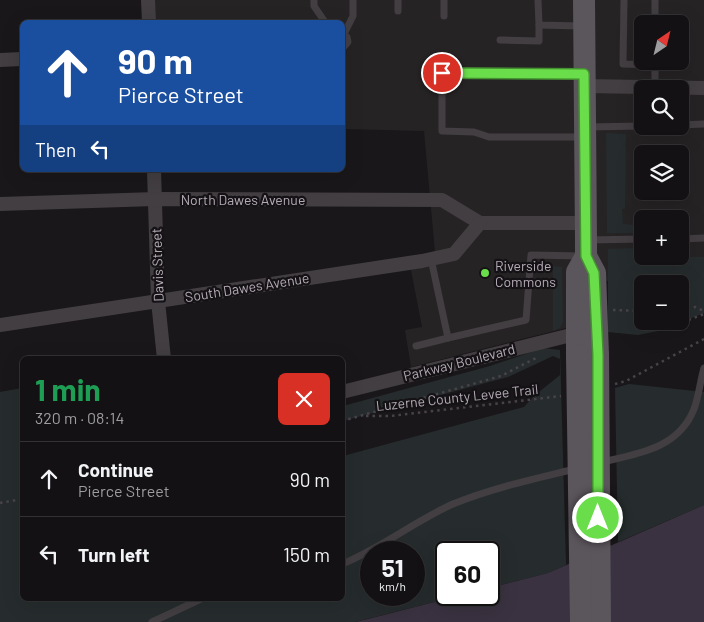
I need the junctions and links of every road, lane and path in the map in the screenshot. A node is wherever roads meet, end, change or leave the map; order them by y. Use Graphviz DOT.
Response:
graph roads {
  1 [pos="148,0"];
  2 [pos="314,0"];
  3 [pos="353,0"];
  4 [pos="398,0"];
  5 [pos="444,0"];
  6 [pos="538,0"];
  7 [pos="584,0"];
  8 [pos="624,0"];
  9 [pos="655,0"];
  10 [pos="398,11"];
  11 [pos="655,15"];
  12 [pos="444,16"];
  13 [pos="149,20"];
  14 [pos="324,20"];
  15 [pos="539,25"];
  16 [pos="584,26"];
  17 [pos="345,30"];
  18 [pos="500,40"];
  19 [pos="20,59"];
  20 [pos="0,60"];
  21 [pos="634,64"];
  22 [pos="584,80"];
  23 [pos="634,85"];
  24 [pos="689,88"];
  25 [pos="704,88"];
  26 [pos="704,124"];
  27 [pos="689,125"];
  28 [pos="634,127"];
  29 [pos="584,132"];
  30 [pos="154,172"];
  31 [pos="155,199"];
  32 [pos="0,204"];
  33 [pos="480,223"];
  34 [pos="704,238"];
  35 [pos="634,239"];
  36 [pos="689,239"];
  37 [pos="586,240"];
  38 [pos="431,259"];
  39 [pos="158,301"];
  40 [pos="689,309"];
  41 [pos="609,310"];
  42 [pos="634,311"];
  43 [pos="704,312"];
  44 [pos="689,320"];
  45 [pos="0,325"];
  46 [pos="575,334"];
  47 [pos="448,338"];
  48 [pos="704,339"];
  49 [pos="416,346"];
  50 [pos="164,356"];
  51 [pos="587,356"];
  52 [pos="538,357"];
  53 [pos="704,368"];
  54 [pos="626,381"];
  55 [pos="345,391"];
  56 [pos="550,398"];
  57 [pos="366,416"];
  58 [pos="345,420"];
  59 [pos="20,499"];
  60 [pos="0,503"];
  61 [pos="345,562"];
  62 [pos="197,601"];
  63 [pos="152,622"];
  64 [pos="581,622"];
  65 [pos="600,622"];
  1 -- 13 [label="street"];
  2 -- 14 [label="lane"];
  3 -- 17 [label="lane"];
  4 -- 10 [label="lane"];
  5 -- 12 [label="lane"];
  6 -- 15 [label="lane"];
  7 -- 16 [label="main road"];
  8 -- 21 [label="lane"];
  9 -- 11 [label="lane"];
  15 -- 16 [label="lane"];
  15 -- 18 [label="lane"];
  16 -- 22 [label="main road"];
  19 -- 20 [label="street"];
  22 -- 23 [label="street"];
  22 -- 29 [label="main road"];
  22 -- 29 [label="lane"];
  24 -- 25 [label="street"];
  26 -- 27 [label="lane"];
  28 -- 29 [label="lane"];
  29 -- 37 [label="main road"];
  30 -- 31 [label="street, Davis Street"];
  31 -- 32 [label="street, North Dawes Avenue"];
  31 -- 33 [label="street, North Dawes Avenue"];
  31 -- 39 [label="street, Davis Street"];
  33 -- 37 [label="street"];
  33 -- 38 [label="street, South Dawes Avenue"];
  34 -- 36 [label="lane"];
  35 -- 37 [label="lane"];
  37 -- 46 [label="main road"];
  37 -- 47 [label="lane"];
  37 -- 51 [label="main road"];
  38 -- 39 [label="street, South Dawes Avenue"];
  38 -- 47 [label="lane"];
  39 -- 45 [label="street, South Dawes Avenue"];
  39 -- 50 [label="street, Davis Street"];
  40 -- 43 [label="path"];
  41 -- 42 [label="path"];
  43 -- 44 [label="path"];
  46 -- 51 [label="main road"];
  46 -- 55 [label="street, Parkway Boulevard"];
  47 -- 49 [label="lane"];
  48 -- 54 [label="path"];
  51 -- 64 [label="main road, bridge"];
  51 -- 65 [label="main road, bridge"];
  52 -- 57 [label="path, Luzerne County Levee Trail"];
  53 -- 61 [label="lane"];
  56 -- 57 [label="path, Luzerne County Levee Trail"];
  57 -- 58 [label="path, Luzerne County Levee Trail"];
  59 -- 60 [label="path"];
  62 -- 63 [label="lane"];
}
